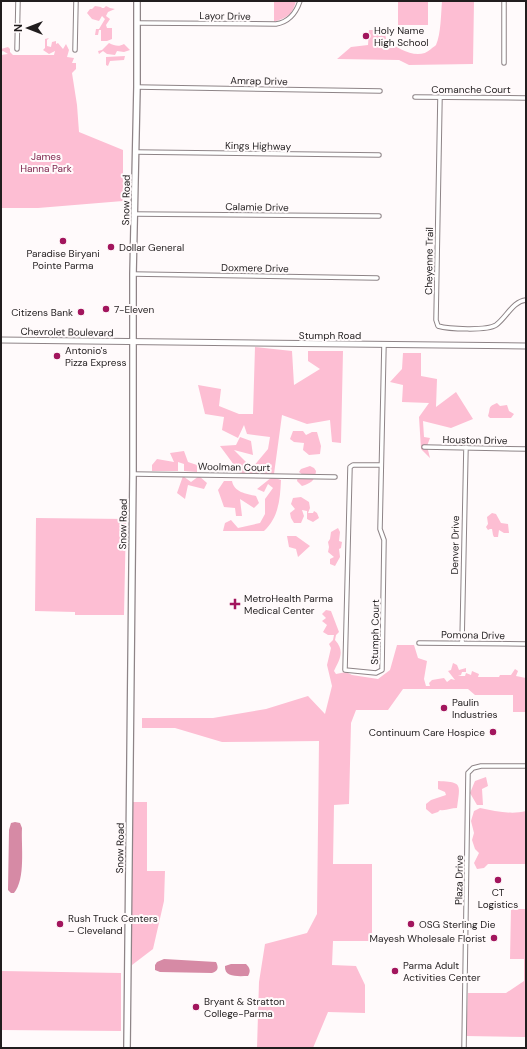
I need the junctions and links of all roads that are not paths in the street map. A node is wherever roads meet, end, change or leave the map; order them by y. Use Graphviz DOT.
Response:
graph roads {
  1 [pos="18,1"];
  2 [pos="76,1"];
  3 [pos="137,1"];
  4 [pos="300,1"];
  5 [pos="504,1"];
  6 [pos="137,23"];
  7 [pos="17,49"];
  8 [pos="75,50"];
  9 [pos="504,63"];
  10 [pos="137,87"];
  11 [pos="380,91"];
  12 [pos="416,97"];
  13 [pos="440,97"];
  14 [pos="526,98"];
  15 [pos="136,152"];
  16 [pos="379,155"];
  17 [pos="134,214"];
  18 [pos="379,216"];
  19 [pos="133,274"];
  20 [pos="377,278"];
  21 [pos="526,300"];
  22 [pos="1,340"];
  23 [pos="133,342"];
  24 [pos="384,344"];
  25 [pos="526,346"];
  26 [pos="424,447"];
  27 [pos="466,447"];
  28 [pos="526,449"];
  29 [pos="382,465"];
  30 [pos="133,474"];
  31 [pos="335,477"];
  32 [pos="419,643"];
  33 [pos="462,643"];
  34 [pos="526,644"];
  35 [pos="526,766"];
  36 [pos="127,1048"];
  37 [pos="464,1048"];
  1 -- 7 [label="street"];
  2 -- 8 [label="street"];
  3 -- 6 [label="main road, Snow Road"];
  4 -- 6 [label="street, Layor Drive"];
  5 -- 9 [label="street"];
  6 -- 10 [label="main road, Snow Road"];
  10 -- 11 [label="street, Amrap Drive"];
  10 -- 15 [label="main road, Snow Road"];
  12 -- 13 [label="street, Comanche Court"];
  13 -- 14 [label="street, Comanche Court"];
  13 -- 21 [label="street, Cheyenne Trail"];
  15 -- 16 [label="street, Kings Highway"];
  15 -- 17 [label="main road, Snow Road"];
  17 -- 18 [label="street, Calamie Drive"];
  17 -- 19 [label="main road, Snow Road"];
  19 -- 20 [label="street, Doxmere Drive"];
  19 -- 23 [label="main road, Snow Road"];
  22 -- 23 [label="main road, Chevrolet Boulevard"];
  23 -- 24 [label="main road, Stumph Road"];
  23 -- 30 [label="main road, Snow Road"];
  24 -- 25 [label="main road, Stumph Road"];
  24 -- 29 [label="street, Stumph Court"];
  26 -- 27 [label="street, Houston Drive"];
  27 -- 28 [label="street, Houston Drive"];
  27 -- 33 [label="street, Denver Drive"];
  29 -- 29 [label="street, Stumph Court"];
  30 -- 31 [label="street, Woolman Court"];
  30 -- 36 [label="main road, Snow Road"];
  32 -- 33 [label="street, Pomona Drive"];
  33 -- 34 [label="street, Pomona Drive"];
  35 -- 37 [label="street, Plaza Drive"];
}
